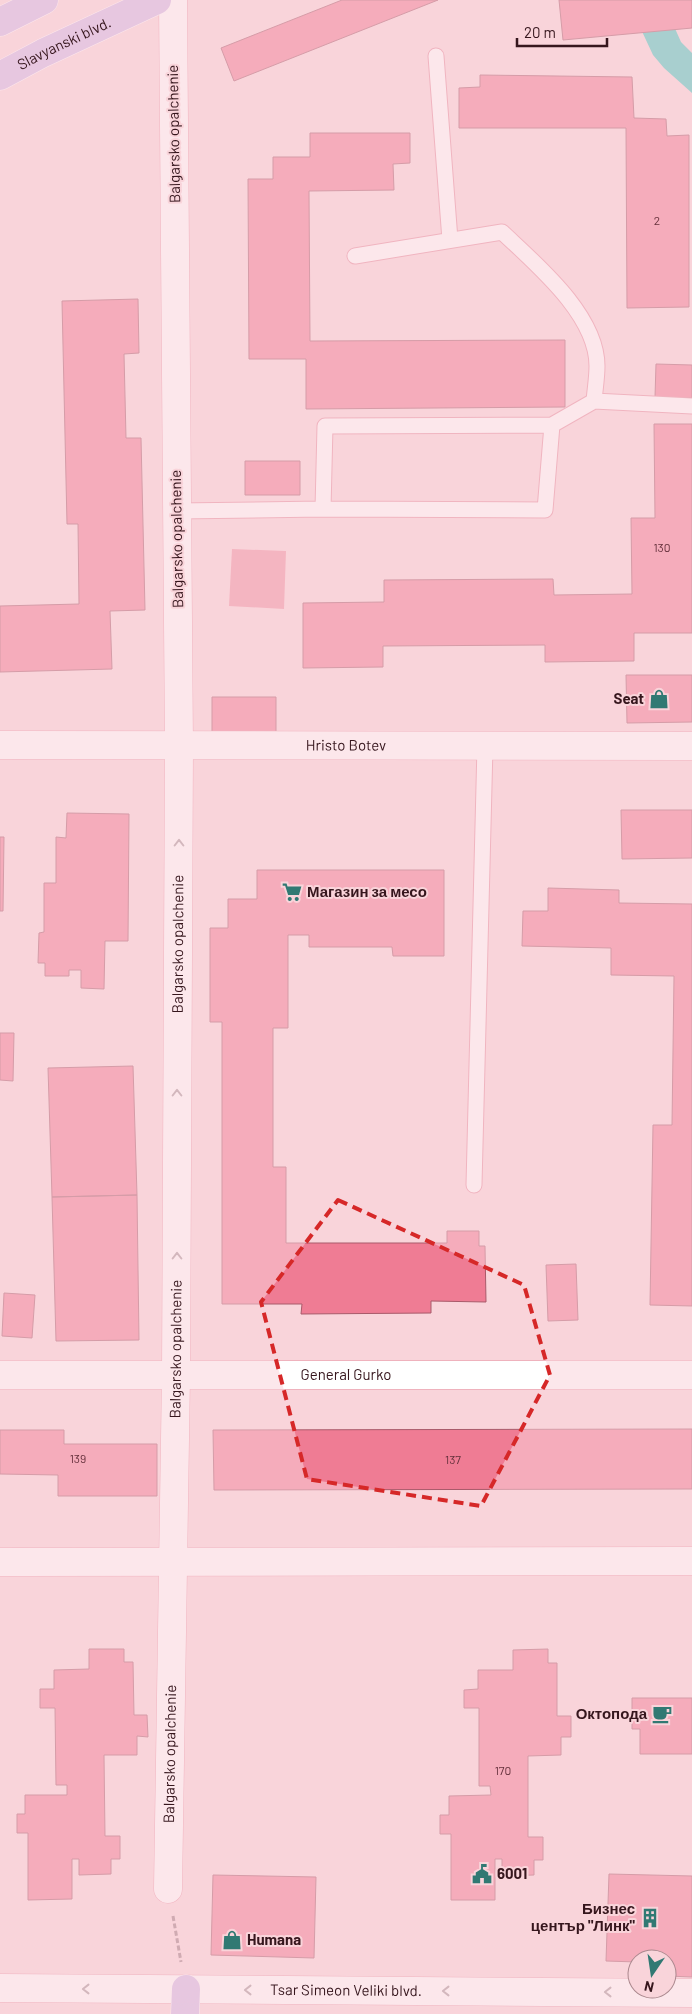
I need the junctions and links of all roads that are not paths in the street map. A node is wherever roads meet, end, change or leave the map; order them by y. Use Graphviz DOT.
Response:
graph roads {
  1 [pos="44,0"];
  2 [pos="156,0"];
  3 [pos="172,0"];
  4 [pos="0,22"];
  5 [pos="436,56"];
  6 [pos="0,76"];
  7 [pos="450,240"];
  8 [pos="355,256"];
  9 [pos="594,401"];
  10 [pos="692,406"];
  11 [pos="552,425"];
  12 [pos="323,510"];
  13 [pos="177,511"];
  14 [pos="0,745"];
  15 [pos="179,746"];
  16 [pos="485,746"];
  17 [pos="692,746"];
  18 [pos="474,1185"];
  19 [pos="0,1375"];
  20 [pos="176,1375"];
  21 [pos="692,1375"];
  22 [pos="692,1561"];
  23 [pos="2,1562"];
  24 [pos="173,1563"];
  25 [pos="168,1888"];
  26 [pos="0,1988"];
  27 [pos="692,1993"];
  28 [pos="185,2002"];
  1 -- 4 [label="main road"];
  2 -- 6 [label="main road, Slavyanski blvd."];
  3 -- 13 [label="street, Balgarsko opalchenie"];
  5 -- 7 [label="lane"];
  7 -- 8 [label="lane"];
  7 -- 9 [label="lane"];
  9 -- 10 [label="lane"];
  9 -- 11 [label="lane"];
  11 -- 12 [label="lane"];
  11 -- 12 [label="lane"];
  12 -- 13 [label="lane"];
  13 -- 15 [label="street, Balgarsko opalchenie"];
  14 -- 15 [label="street, Hristo Botev"];
  15 -- 16 [label="street, Hristo Botev"];
  20 -- 15 [label="street, Balgarsko opalchenie, one-way"];
  16 -- 17 [label="street, Hristo Botev"];
  16 -- 18 [label="lane"];
  19 -- 20 [label="street, General Gurko"];
  20 -- 21 [label="street, General Gurko"];
  20 -- 24 [label="street, Balgarsko opalchenie"];
  22 -- 24 [label="street"];
  23 -- 24 [label="street"];
  24 -- 25 [label="street, Balgarsko opalchenie"];
  28 -- 26 [label="street, Tsar Simeon Veliki blvd., one-way"];
  27 -- 28 [label="street, Tsar Simeon Veliki blvd., one-way"];
}
